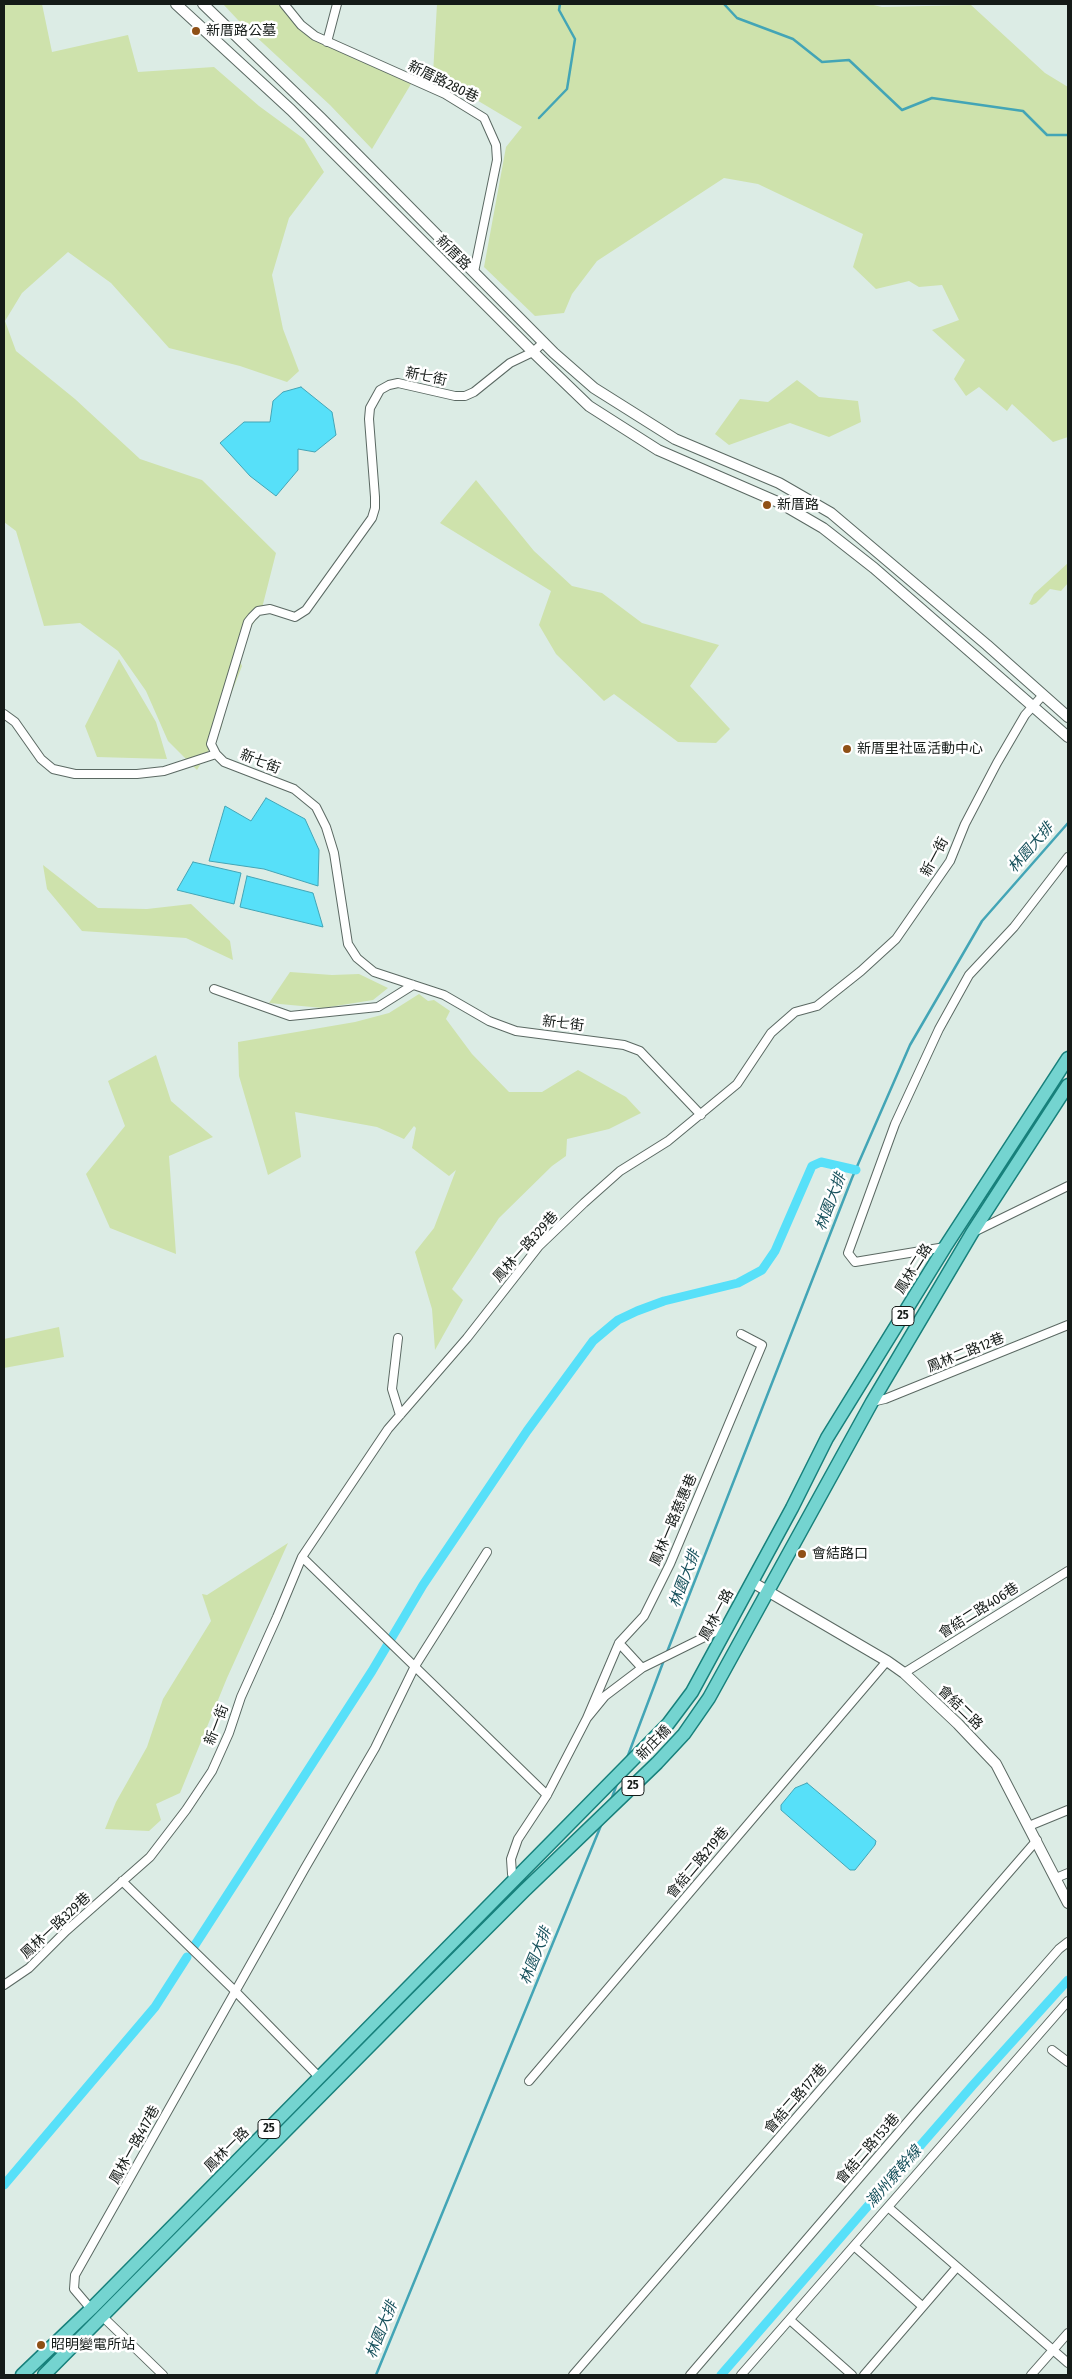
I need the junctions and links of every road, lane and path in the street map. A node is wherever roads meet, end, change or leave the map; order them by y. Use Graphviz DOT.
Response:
graph roads {
  1 [pos="176,4"];
  2 [pos="203,4"];
  3 [pos="284,4"];
  4 [pos="337,4"];
  5 [pos="327,42"];
  6 [pos="474,272"];
  7 [pos="496,294"];
  8 [pos="484,303"];
  9 [pos="544,342"];
  10 [pos="532,352"];
  11 [pos="1043,695"];
  12 [pos="1032,707"];
  13 [pos="4,714"];
  14 [pos="1068,717"];
  15 [pos="1068,737"];
  16 [pos="216,754"];
  17 [pos="1068,857"];
  18 [pos="413,985"];
  19 [pos="214,989"];
  20 [pos="817,1006"];
  21 [pos="1068,1058"];
  22 [pos="1068,1085"];
  23 [pos="701,1115"];
  24 [pos="1068,1186"];
  25 [pos="972,1233"];
  26 [pos="945,1247"];
  27 [pos="1068,1325"];
  28 [pos="741,1334"];
  29 [pos="398,1338"];
  30 [pos="872,1402"];
  31 [pos="400,1415"];
  32 [pos="487,1552"];
  33 [pos="302,1556"];
  34 [pos="1068,1571"];
  35 [pos="752,1582"];
  36 [pos="769,1592"];
  37 [pos="728,1626"];
  38 [pos="619,1643"];
  39 [pos="886,1661"];
  40 [pos="708,1663"];
  41 [pos="415,1666"];
  42 [pos="642,1668"];
  43 [pos="904,1673"];
  44 [pos="587,1718"];
  45 [pos="547,1795"];
  46 [pos="1068,1810"];
  47 [pos="1029,1826"];
  48 [pos="1037,1840"];
  49 [pos="1068,1873"];
  50 [pos="1056,1878"];
  51 [pos="515,1881"];
  52 [pos="122,1882"];
  53 [pos="524,1891"];
  54 [pos="1068,1903"];
  55 [pos="1068,1942"];
  56 [pos="4,1985"];
  57 [pos="235,1991"];
  58 [pos="1068,2001"];
  59 [pos="1052,2050"];
  60 [pos="1068,2062"];
  61 [pos="320,2078"];
  62 [pos="529,2081"];
  63 [pos="888,2207"];
  64 [pos="854,2246"];
  65 [pos="957,2267"];
  66 [pos="922,2306"];
  67 [pos="91,2309"];
  68 [pos="103,2317"];
  69 [pos="790,2320"];
  70 [pos="1068,2333"];
  71 [pos="1053,2349"];
  72 [pos="1068,2363"];
  73 [pos="22,2375"];
  74 [pos="44,2375"];
  75 [pos="163,2375"];
  76 [pos="574,2375"];
  77 [pos="690,2375"];
  78 [pos="741,2375"];
  79 [pos="852,2375"];
  80 [pos="864,2375"];
  81 [pos="1032,2375"];
  1 -- 8 [label="street, 新厝路"];
  2 -- 6 [label="street, 新厝路"];
  3 -- 5 [label="street, 新厝路280巷"];
  4 -- 5 [label="street"];
  5 -- 6 [label="street, 新厝路280巷"];
  6 -- 7 [label="street, 新厝路"];
  7 -- 8 [label="street"];
  7 -- 9 [label="street, 新厝路"];
  8 -- 10 [label="street, 新厝路"];
  9 -- 10 [label="street, 新七街"];
  9 -- 11 [label="street, 新厝路"];
  10 -- 12 [label="street, 新厝路"];
  10 -- 16 [label="street, 新七街"];
  11 -- 12 [label="street, 新一街"];
  11 -- 14 [label="street, 新厝路"];
  12 -- 15 [label="street, 新厝路"];
  12 -- 20 [label="street, 新一街"];
  13 -- 16 [label="street"];
  16 -- 18 [label="street, 新七街"];
  17 -- 26 [label="street"];
  18 -- 19 [label="street"];
  18 -- 23 [label="street, 新七街"];
  20 -- 23 [label="street, 鳳林一路329巷"];
  21 -- 26 [label="main road, 鳳林二路 / 25"];
  22 -- 25 [label="main road, 25"];
  23 -- 31 [label="street, 鳳林一路329巷"];
  24 -- 25 [label="street"];
  25 -- 30 [label="main road, 25"];
  26 -- 35 [label="main road, 鳳林二路 / 25"];
  27 -- 30 [label="street, 鳳林二路12巷"];
  28 -- 38 [label="street, 鳳林一路慈惠巷"];
  29 -- 31 [label="street"];
  30 -- 36 [label="main road, 25"];
  31 -- 33 [label="street, 鳳林一路329巷"];
  32 -- 41 [label="street, 鳳林一路417巷"];
  33 -- 41 [label="street"];
  33 -- 52 [label="street, 新一街"];
  34 -- 43 [label="street, 會結二路406巷"];
  35 -- 36 [label="street, 會結二路"];
  35 -- 37 [label="main road, 鳳林一路 / 25"];
  36 -- 39 [label="street, 會結二路"];
  36 -- 53 [label="main road, 新庄橋 / 25"];
  37 -- 40 [label="main road, 鳳林一路 / 25"];
  37 -- 42 [label="street"];
  38 -- 42 [label="street"];
  38 -- 44 [label="street, 鳳林一路慈惠巷"];
  39 -- 43 [label="street, 會結二路"];
  39 -- 62 [label="street, 會結二路219巷"];
  40 -- 51 [label="main road, 新庄橋 / 25"];
  41 -- 45 [label="street"];
  41 -- 57 [label="street, 鳳林一路417巷"];
  42 -- 44 [label="street"];
  43 -- 47 [label="street, 會結二路"];
  44 -- 45 [label="street"];
  45 -- 51 [label="street"];
  46 -- 47 [label="street"];
  47 -- 48 [label="street, 會結二路"];
  48 -- 50 [label="street, 會結二路"];
  48 -- 76 [label="street, 會結二路177巷"];
  49 -- 50 [label="street"];
  50 -- 54 [label="street, 會結二路"];
  51 -- 61 [label="main road, 鳳林一路 / 25"];
  52 -- 56 [label="street, 鳳林一路329巷"];
  52 -- 57 [label="street"];
  53 -- 68 [label="main road, 鳳林一路 / 25"];
  55 -- 77 [label="street, 會結二路153巷"];
  57 -- 61 [label="street"];
  57 -- 67 [label="street, 鳳林一路417巷"];
  58 -- 63 [label="street"];
  59 -- 60 [label="street"];
  61 -- 67 [label="main road, 鳳林一路 / 25"];
  63 -- 64 [label="street"];
  63 -- 65 [label="street"];
  64 -- 66 [label="street"];
  64 -- 69 [label="street"];
  65 -- 66 [label="street"];
  65 -- 71 [label="street"];
  66 -- 80 [label="street"];
  67 -- 73 [label="main road, 鳳林一路 / 25"];
  68 -- 74 [label="main road, 鳳林一路 / 25"];
  68 -- 75 [label="street"];
  69 -- 78 [label="street"];
  69 -- 79 [label="street"];
  70 -- 71 [label="street"];
  71 -- 72 [label="street"];
  71 -- 81 [label="street"];
}
